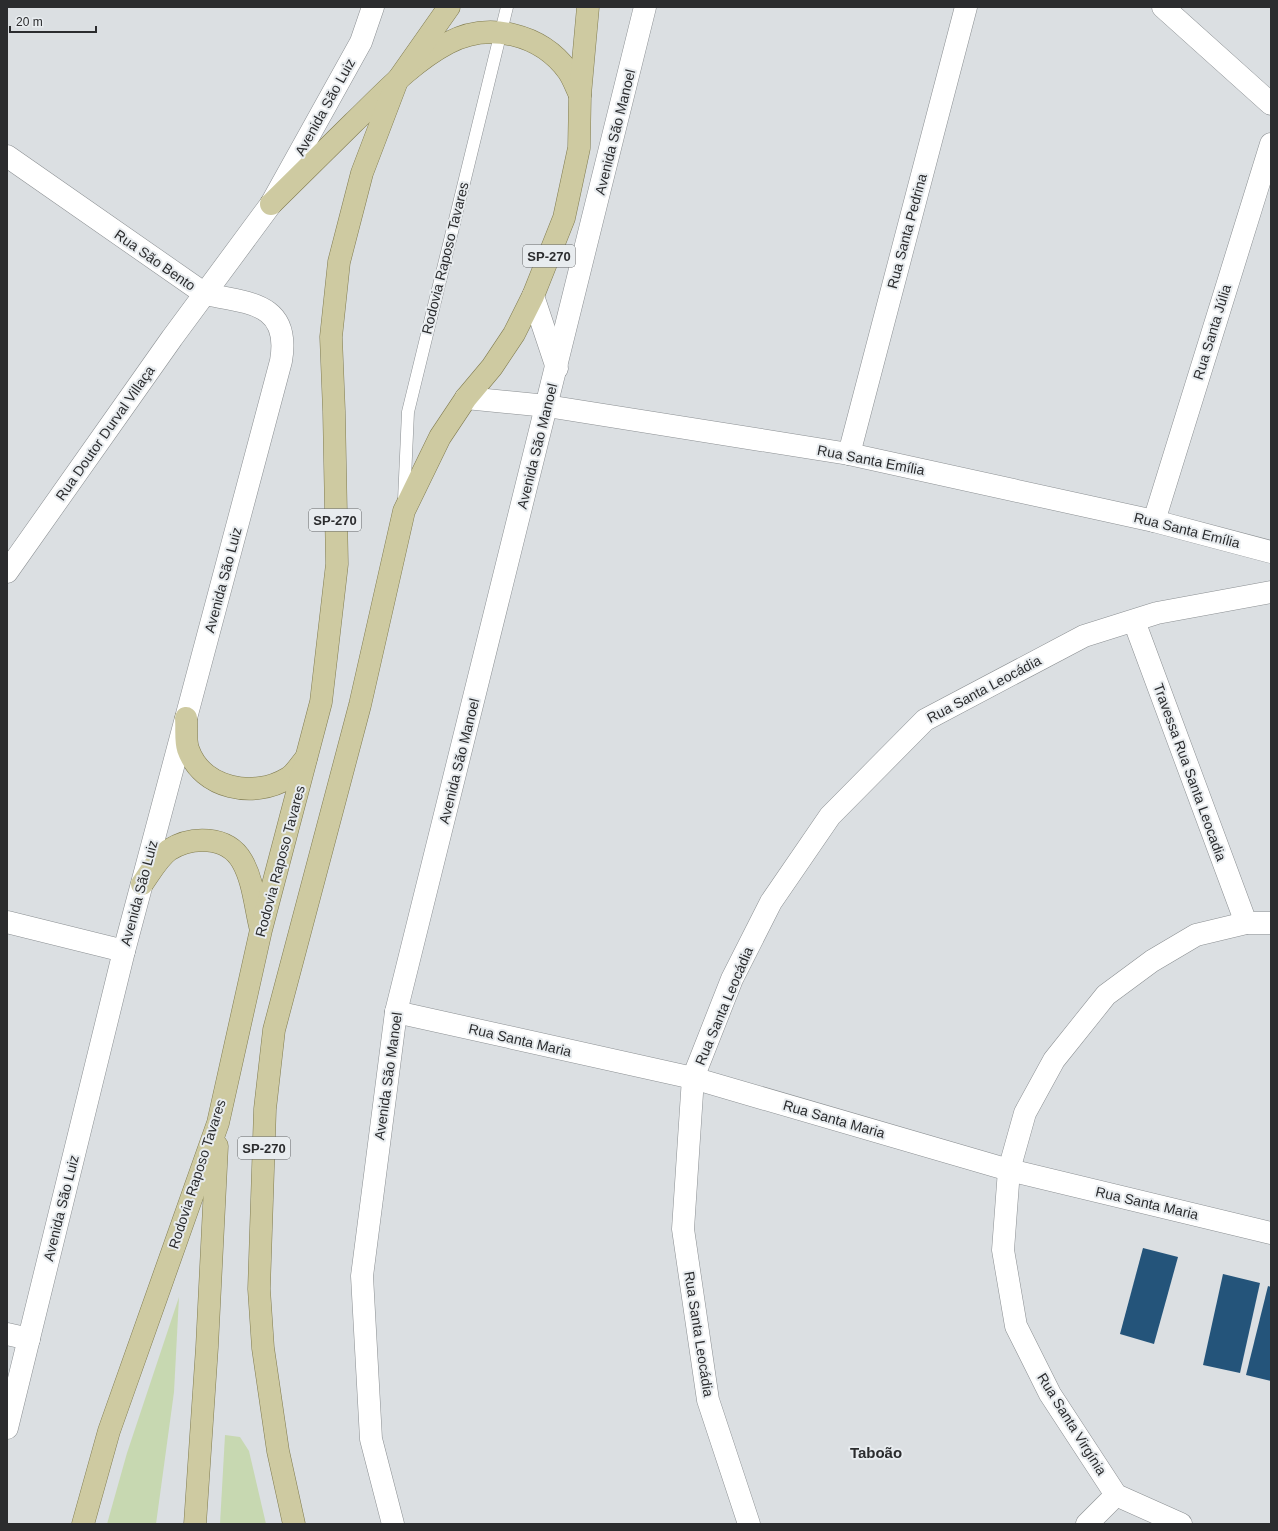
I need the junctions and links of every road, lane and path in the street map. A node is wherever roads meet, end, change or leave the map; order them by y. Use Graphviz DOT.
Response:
graph roads {
  1 [pos="373,7"];
  2 [pos="449,7"];
  3 [pos="507,7"];
  4 [pos="588,7"];
  5 [pos="645,7"];
  6 [pos="966,7"];
  7 [pos="1163,7"];
  8 [pos="500,31"];
  9 [pos="397,81"];
  10 [pos="580,95"];
  11 [pos="1271,104"];
  12 [pos="1271,144"];
  13 [pos="7,156"];
  14 [pos="271,204"];
  15 [pos="205,294"];
  16 [pos="533,296"];
  17 [pos="282,361"];
  18 [pos="557,368"];
  19 [pos="466,398"];
  20 [pos="548,406"];
  21 [pos="849,454"];
  22 [pos="404,511"];
  23 [pos="1154,521"];
  24 [pos="1271,552"];
  25 [pos="7,572"];
  26 [pos="1271,592"];
  27 [pos="1134,620"];
  28 [pos="186,718"];
  29 [pos="307,757"];
  30 [pos="142,884"];
  31 [pos="7,922"];
  32 [pos="1271,922"];
  33 [pos="1246,924"];
  34 [pos="261,930"];
  35 [pos="124,951"];
  36 [pos="396,1012"];
  37 [pos="693,1078"];
  38 [pos="218,1123"];
  39 [pos="1009,1170"];
  40 [pos="1271,1233"];
  41 [pos="7,1334"];
  42 [pos="29,1340"];
  43 [pos="7,1428"];
  44 [pos="1116,1495"];
  45 [pos="83,1524"];
  46 [pos="196,1524"];
  47 [pos="294,1524"];
  48 [pos="393,1524"];
  49 [pos="749,1524"];
  50 [pos="1087,1524"];
  51 [pos="1181,1524"];
  1 -- 14 [label="street, Avenida São Luiz"];
  2 -- 9 [label="main road, SP-270"];
  3 -- 8 [label="lane, Rodovia Raposo Tavares / SP-270"];
  4 -- 10 [label="main road, SP-270"];
  5 -- 18 [label="street, Avenida São Manoel"];
  6 -- 21 [label="street, Rua Santa Pedrina"];
  7 -- 11 [label="street"];
  8 -- 9 [label="main road"];
  8 -- 10 [label="main road"];
  8 -- 22 [label="lane, Rodovia Raposo Tavares / SP-270"];
  9 -- 14 [label="main road"];
  9 -- 29 [label="main road, Rodovia Raposo Tavares / SP-270"];
  10 -- 16 [label="main road, SP-270"];
  12 -- 23 [label="street, Rua Santa Júlia"];
  13 -- 15 [label="street, Rua São Bento"];
  14 -- 15 [label="street, Avenida São Luiz"];
  15 -- 17 [label="street, Rua São Bento"];
  15 -- 25 [label="street, Rua Doutor Durval Villaça"];
  16 -- 18 [label="street"];
  16 -- 19 [label="main road, SP-270"];
  17 -- 28 [label="street, Avenida São Luiz"];
  18 -- 20 [label="street, Avenida São Manoel"];
  19 -- 20 [label="street, Rua Santa Emília"];
  19 -- 22 [label="main road, SP-270"];
  20 -- 21 [label="street, Rua Santa Emília"];
  20 -- 36 [label="street, Avenida São Manoel"];
  21 -- 23 [label="street, Rua Santa Emília"];
  22 -- 47 [label="main road, SP-270"];
  23 -- 24 [label="street, Rua Santa Emília"];
  26 -- 27 [label="street, Rua Santa Leocádia"];
  27 -- 33 [label="street, Travessa Rua Santa Leocadia"];
  27 -- 37 [label="street, Rua Santa Leocádia"];
  28 -- 29 [label="main road"];
  28 -- 30 [label="street, Avenida São Luiz"];
  29 -- 34 [label="main road, Rodovia Raposo Tavares / SP-270"];
  30 -- 34 [label="main road"];
  30 -- 35 [label="street, Avenida São Luiz"];
  31 -- 35 [label="street"];
  32 -- 33 [label="street, Rua Santa Virgínia"];
  33 -- 39 [label="street, Rua Santa Virgínia"];
  34 -- 38 [label="main road, Rodovia Raposo Tavares / SP-270"];
  35 -- 42 [label="street, Avenida São Luiz"];
  36 -- 37 [label="street, Rua Santa Maria"];
  36 -- 48 [label="street, Avenida São Manoel"];
  37 -- 39 [label="street, Rua Santa Maria"];
  37 -- 49 [label="street, Rua Santa Leocádia"];
  38 -- 45 [label="main road, Rodovia Raposo Tavares / SP-270"];
  38 -- 46 [label="main road"];
  39 -- 40 [label="street, Rua Santa Maria"];
  39 -- 44 [label="street, Rua Santa Virgínia"];
  41 -- 42 [label="street"];
  42 -- 43 [label="street, Avenida São Luiz"];
  44 -- 50 [label="street"];
  44 -- 51 [label="street"];
}
